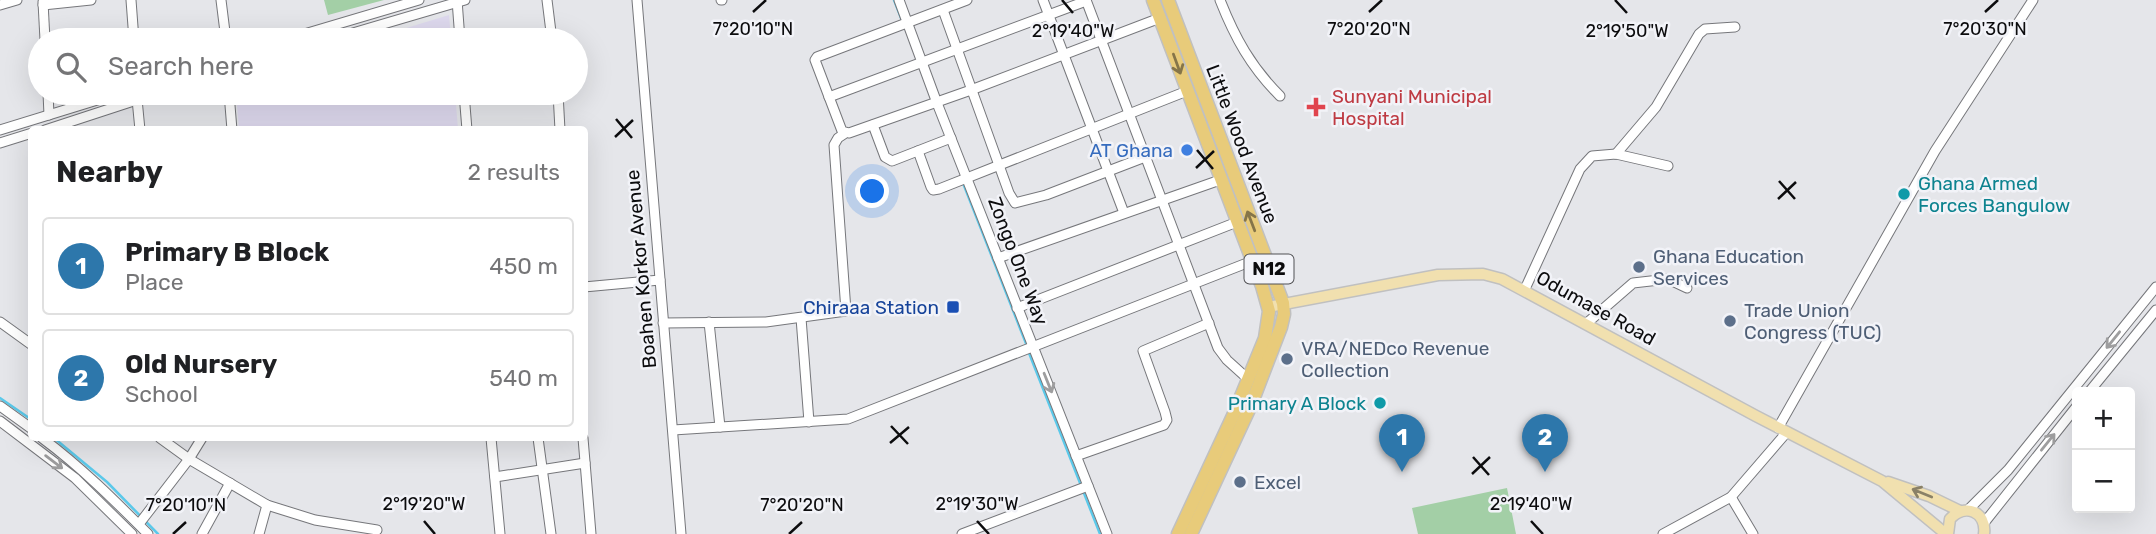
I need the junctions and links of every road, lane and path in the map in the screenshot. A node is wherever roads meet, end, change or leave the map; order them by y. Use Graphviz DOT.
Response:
graph roads {
  1 [pos="18,0"];
  2 [pos="91,0"];
  3 [pos="131,0"];
  4 [pos="221,0"];
  5 [pos="419,0"];
  6 [pos="547,0"];
  7 [pos="637,0"];
  8 [pos="899,0"];
  9 [pos="967,0"];
  10 [pos="1043,0"];
  11 [pos="1153,0"];
  12 [pos="1168,0"];
  13 [pos="1220,0"];
  14 [pos="2033,0"];
  15 [pos="460,1"];
  16 [pos="1086,1"];
  17 [pos="43,3"];
  18 [pos="0,5"];
  19 [pos="943,10"];
  20 [pos="1049,14"];
  21 [pos="1160,18"];
  22 [pos="908,23"];
  23 [pos="1735,27"];
  24 [pos="44,28"];
  25 [pos="133,28"];
  26 [pos="224,28"];
  27 [pos="324,28"];
  28 [pos="369,28"];
  29 [pos="460,28"];
  30 [pos="550,28"];
  31 [pos="1100,39"];
  32 [pos="957,48"];
  33 [pos="1064,53"];
  34 [pos="922,62"];
  35 [pos="971,90"];
  36 [pos="1187,91"];
  37 [pos="1280,96"];
  38 [pos="829,97"];
  39 [pos="937,103"];
  40 [pos="49,105"];
  41 [pos="81,105"];
  42 [pos="120,105"];
  43 [pos="138,105"];
  44 [pos="230,105"];
  45 [pos="465,105"];
  46 [pos="559,105"];
  47 [pos="49,115"];
  48 [pos="1129,115"];
  49 [pos="873,125"];
  50 [pos="58,126"];
  51 [pos="140,126"];
  52 [pos="232,126"];
  53 [pos="467,126"];
  54 [pos="560,126"];
  55 [pos="1094,128"];
  56 [pos="0,130"];
  57 [pos="28,134"];
  58 [pos="844,134"];
  59 [pos="951,138"];
  60 [pos="0,143"];
  61 [pos="918,151"];
  62 [pos="1616,154"];
  63 [pos="1145,157"];
  64 [pos="1000,164"];
  65 [pos="1668,166"];
  66 [pos="1109,170"];
  67 [pos="966,177"];
  68 [pos="1220,180"];
  69 [pos="1162,200"];
  70 [pos="1124,213"];
  71 [pos="1237,222"];
  72 [pos="1179,244"];
  73 [pos="998,258"];
  74 [pos="1252,261"];
  75 [pos="660,281"];
  76 [pos="1195,283"];
  77 [pos="588,287"];
  78 [pos="2156,287"];
  79 [pos="1688,288"];
  80 [pos="1525,289"];
  81 [pos="1283,303"];
  82 [pos="1268,307"];
  83 [pos="1017,308"];
  84 [pos="2156,310"];
  85 [pos="801,318"];
  86 [pos="0,322"];
  87 [pos="709,322"];
  88 [pos="663,323"];
  89 [pos="1209,323"];
  90 [pos="1587,323"];
  91 [pos="28,342"];
  92 [pos="1032,346"];
  93 [pos="1248,379"];
  94 [pos="2093,387"];
  95 [pos="0,406"];
  96 [pos="2072,413"];
  97 [pos="0,421"];
  98 [pos="808,422"];
  99 [pos="28,426"];
  100 [pos="720,427"];
  101 [pos="673,430"];
  102 [pos="1783,430"];
  103 [pos="47,441"];
  104 [pos="164,441"];
  105 [pos="200,441"];
  106 [pos="491,441"];
  107 [pos="538,441"];
  108 [pos="583,441"];
  109 [pos="1076,456"];
  110 [pos="189,459"];
  111 [pos="585,463"];
  112 [pos="543,470"];
  113 [pos="495,477"];
  114 [pos="1882,481"];
  115 [pos="230,483"];
  116 [pos="1088,486"];
  117 [pos="1731,497"];
  118 [pos="267,505"];
  119 [pos="1964,510"];
  120 [pos="139,524"];
  121 [pos="1984,527"];
  122 [pos="377,530"];
  123 [pos="132,534"];
  124 [pos="148,534"];
  125 [pos="202,534"];
  126 [pos="259,534"];
  127 [pos="500,534"];
  128 [pos="551,534"];
  129 [pos="591,534"];
  130 [pos="681,534"];
  131 [pos="962,534"];
  132 [pos="1107,534"];
  133 [pos="1178,534"];
  134 [pos="1191,534"];
  135 [pos="1663,534"];
  136 [pos="1753,534"];
  137 [pos="1947,534"];
  138 [pos="1996,534"];
  1 -- 18 [label="street"];
  2 -- 17 [label="street"];
  3 -- 25 [label="street"];
  4 -- 26 [label="street"];
  5 -- 27 [label="street"];
  6 -- 30 [label="street"];
  7 -- 75 [label="street, Boahen Korkor Avenue"];
  8 -- 22 [label="street, Zongo One Way"];
  9 -- 19 [label="street"];
  10 -- 20 [label="street"];
  11 -- 21 [label="highway, Little Wood Avenue / N12"];
  81 -- 12 [label="highway, Little Wood Avenue / N12, one-way"];
  13 -- 37 [label="street"];
  14 -- 102 [label="street"];
  15 -- 28 [label="street"];
  15 -- 29 [label="street"];
  16 -- 20 [label="street"];
  16 -- 31 [label="street"];
  17 -- 24 [label="street"];
  19 -- 22 [label="street"];
  19 -- 32 [label="street"];
  20 -- 32 [label="street"];
  20 -- 33 [label="street"];
  21 -- 31 [label="street"];
  21 -- 36 [label="highway, Little Wood Avenue / N12, one-way"];
  22 -- 34 [label="street, Zongo One Way"];
  22 -- 38 [label="street"];
  23 -- 62 [label="street"];
  31 -- 33 [label="street"];
  31 -- 48 [label="street"];
  32 -- 34 [label="street"];
  32 -- 35 [label="street"];
  33 -- 35 [label="street"];
  33 -- 55 [label="street"];
  34 -- 38 [label="street"];
  34 -- 39 [label="street, Zongo One Way"];
  35 -- 39 [label="street"];
  35 -- 64 [label="street"];
  36 -- 48 [label="street"];
  36 -- 68 [label="highway, Little Wood Avenue / N12"];
  38 -- 58 [label="street"];
  39 -- 49 [label="street"];
  39 -- 59 [label="street, Zongo One Way"];
  40 -- 47 [label="street"];
  41 -- 47 [label="street"];
  42 -- 50 [label="street"];
  43 -- 51 [label="street"];
  44 -- 52 [label="street"];
  45 -- 53 [label="street"];
  46 -- 54 [label="street"];
  47 -- 56 [label="street"];
  48 -- 55 [label="street"];
  48 -- 63 [label="street"];
  49 -- 58 [label="street"];
  49 -- 61 [label="street"];
  55 -- 64 [label="street"];
  55 -- 66 [label="street"];
  57 -- 60 [label="street"];
  58 -- 85 [label="street"];
  59 -- 61 [label="street"];
  59 -- 67 [label="street, Zongo One Way"];
  61 -- 67 [label="street"];
  62 -- 65 [label="street"];
  62 -- 80 [label="street"];
  63 -- 66 [label="street"];
  63 -- 69 [label="street"];
  64 -- 66 [label="street"];
  64 -- 67 [label="street"];
  66 -- 70 [label="street"];
  67 -- 73 [label="street, Zongo One Way"];
  68 -- 69 [label="street"];
  68 -- 71 [label="highway, Little Wood Avenue / N12"];
  69 -- 70 [label="street"];
  69 -- 72 [label="street"];
  70 -- 73 [label="street"];
  71 -- 72 [label="street"];
  71 -- 74 [label="highway, Little Wood Avenue / N12"];
  72 -- 76 [label="street"];
  72 -- 83 [label="street"];
  73 -- 83 [label="street, Zongo One Way"];
  74 -- 76 [label="street"];
  74 -- 82 [label="highway, Little Wood Avenue / N12"];
  75 -- 77 [label="street"];
  75 -- 88 [label="street, Boahen Korkor Avenue"];
  76 -- 89 [label="street"];
  76 -- 92 [label="street"];
  78 -- 119 [label="street, one-way"];
  79 -- 90 [label="street"];
  80 -- 81 [label="main road, Odumase Road"];
  80 -- 90 [label="main road, Odumase Road"];
  81 -- 82 [label="main road, Odumase Road"];
  81 -- 134 [label="highway, N12"];
  82 -- 93 [label="highway, Little Wood Avenue / N12"];
  83 -- 92 [label="street, Zongo One Way"];
  84 -- 94 [label="street"];
  85 -- 87 [label="street"];
  85 -- 98 [label="street"];
  86 -- 91 [label="street"];
  87 -- 88 [label="street"];
  87 -- 100 [label="street"];
  88 -- 101 [label="street, Boahen Korkor Avenue"];
  89 -- 93 [label="street"];
  89 -- 109 [label="street"];
  90 -- 102 [label="main road, Odumase Road"];
  92 -- 98 [label="street"];
  92 -- 109 [label="street, Zongo One Way, one-way"];
  93 -- 133 [label="highway, Little Wood Avenue / N12"];
  95 -- 99 [label="street"];
  121 -- 96 [label="street, one-way"];
  97 -- 123 [label="street, one-way"];
  98 -- 100 [label="street"];
  100 -- 101 [label="street"];
  101 -- 130 [label="street, Boahen Korkor Avenue"];
  102 -- 114 [label="main road, Odumase Road"];
  102 -- 117 [label="street"];
  103 -- 120 [label="street"];
  104 -- 110 [label="street"];
  105 -- 110 [label="street"];
  106 -- 113 [label="street"];
  107 -- 112 [label="street"];
  108 -- 111 [label="street"];
  109 -- 116 [label="street, Zongo One Way"];
  110 -- 115 [label="street"];
  110 -- 120 [label="street"];
  111 -- 112 [label="street"];
  111 -- 129 [label="street"];
  112 -- 113 [label="street"];
  112 -- 128 [label="street"];
  113 -- 127 [label="street"];
  119 -- 114 [label="main road, Odumase Road, one-way"];
  114 -- 137 [label="main road, Odumase Road"];
  115 -- 118 [label="street"];
  115 -- 125 [label="street"];
  116 -- 131 [label="street"];
  116 -- 132 [label="street, Zongo One Way"];
  117 -- 135 [label="street"];
  117 -- 136 [label="street"];
  118 -- 122 [label="street"];
  118 -- 126 [label="street"];
  119 -- 121 [label="main road, Odumase Road"];
  119 -- 137 [label="main road"];
  120 -- 124 [label="street"];
  121 -- 138 [label="main road"];
}
